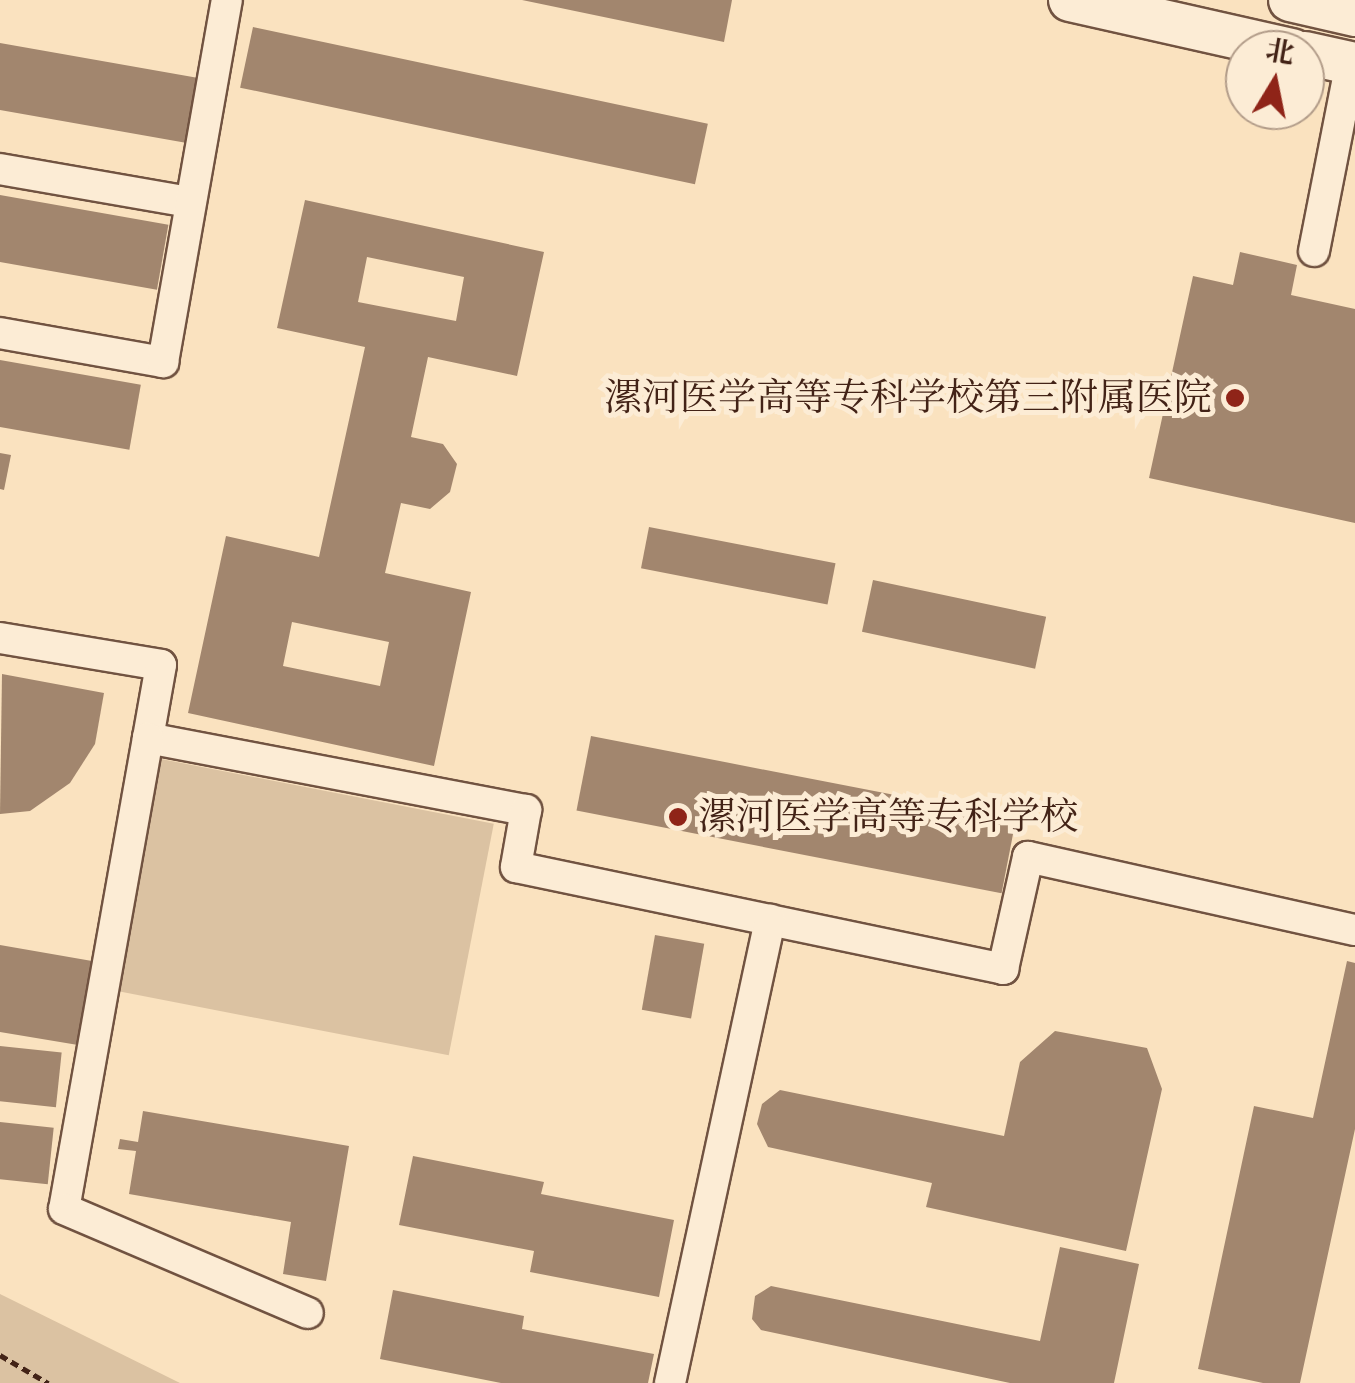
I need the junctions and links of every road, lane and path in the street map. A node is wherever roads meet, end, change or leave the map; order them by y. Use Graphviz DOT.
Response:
graph roads {
  1 [pos="227,0"];
  2 [pos="1070,0"];
  3 [pos="1302,1"];
  4 [pos="1355,15"];
  5 [pos="1225,35"];
  6 [pos="1325,58"];
  7 [pos="1353,64"];
  8 [pos="0,169"];
  9 [pos="190,202"];
  10 [pos="1314,251"];
  11 [pos="0,332"];
  12 [pos="0,638"];
  13 [pos="148,738"];
  14 [pos="770,920"];
  15 [pos="1355,930"];
  16 [pos="308,1313"];
  17 [pos="2,1356"];
  18 [pos="0,1366"];
  19 [pos="48,1383"];
  20 [pos="670,1383"];
  1 -- 9 [label="street"];
  2 -- 5 [label="main road"];
  3 -- 4 [label="main road"];
  6 -- 7 [label="main road"];
  7 -- 10 [label="street"];
  8 -- 9 [label="street"];
  9 -- 11 [label="street"];
  12 -- 13 [label="street"];
  13 -- 14 [label="street"];
  13 -- 16 [label="street"];
  14 -- 15 [label="street"];
  14 -- 20 [label="street"];
  17 -- 18 [label="path"];
  17 -- 19 [label="path"];
}
